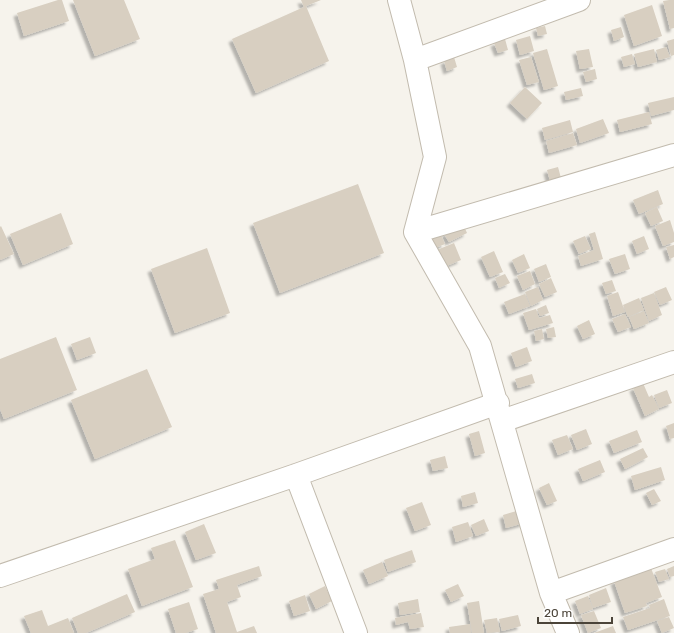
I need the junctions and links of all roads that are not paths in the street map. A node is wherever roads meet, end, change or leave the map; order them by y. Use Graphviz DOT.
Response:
graph roads {
  1 [pos="399,0"];
  2 [pos="579,0"];
  3 [pos="415,60"];
  4 [pos="674,155"];
  5 [pos="415,232"];
  6 [pos="674,362"];
  7 [pos="500,412"];
  8 [pos="296,474"];
  9 [pos="674,549"];
  10 [pos="0,576"];
  11 [pos="552,593"];
  12 [pos="356,633"];
  13 [pos="568,633"];
  1 -- 3 [label="street"];
  2 -- 3 [label="street"];
  3 -- 5 [label="street"];
  4 -- 5 [label="street"];
  5 -- 7 [label="street"];
  6 -- 7 [label="street"];
  7 -- 8 [label="street"];
  7 -- 11 [label="street"];
  8 -- 10 [label="street"];
  8 -- 12 [label="street"];
  9 -- 11 [label="street"];
  11 -- 13 [label="street"];
}
